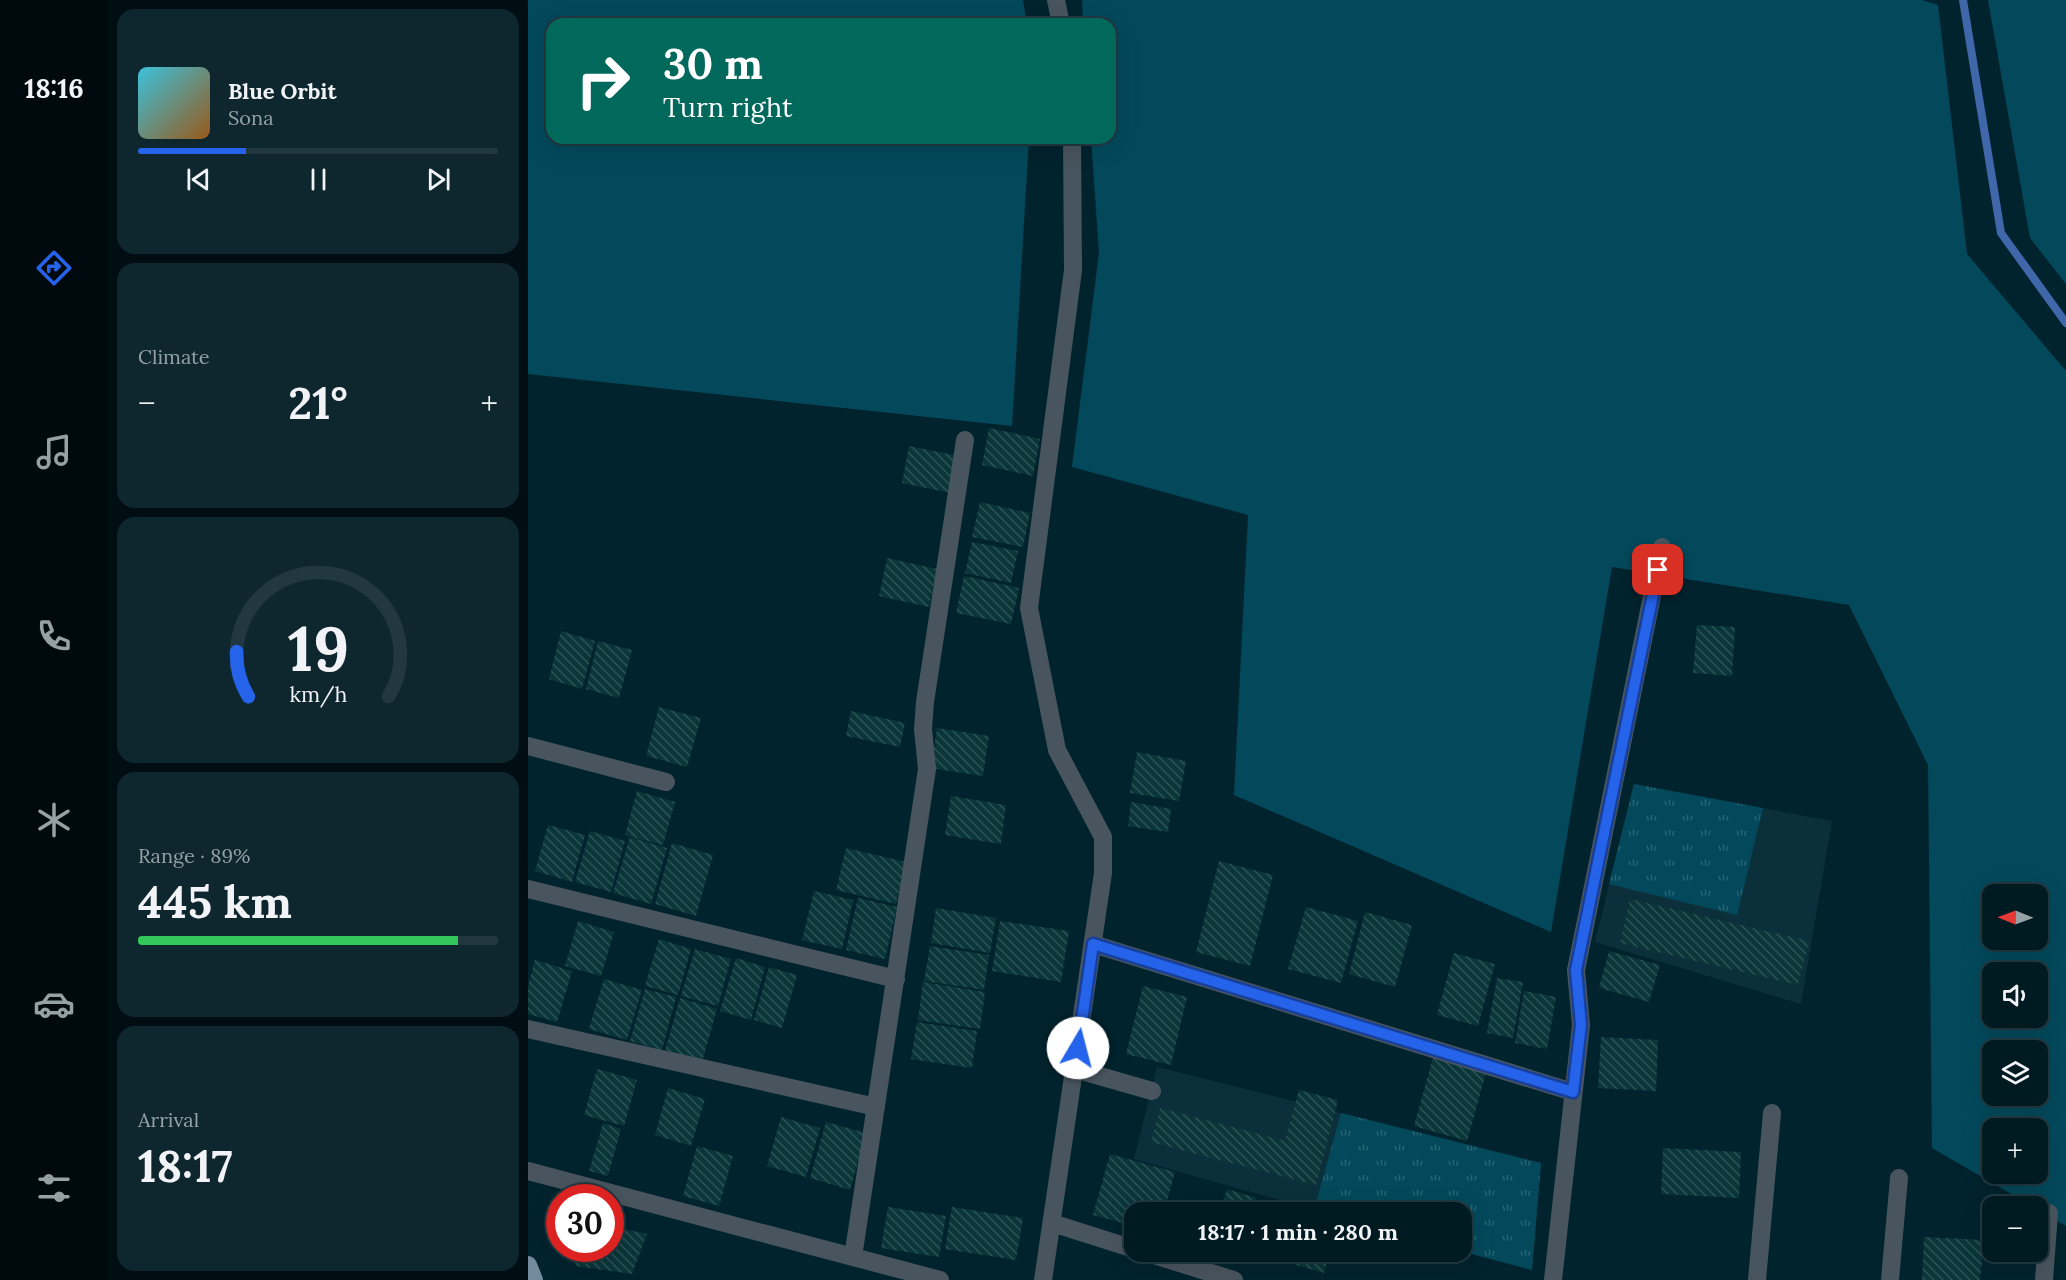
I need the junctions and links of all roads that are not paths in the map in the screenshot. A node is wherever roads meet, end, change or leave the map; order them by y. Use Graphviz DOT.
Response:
graph roads {
  1 [pos="1056,0"];
  2 [pos="1060,18"];
  3 [pos="1072,144"];
  4 [pos="964,440"];
  5 [pos="1662,547"];
  6 [pos="528,746"];
  7 [pos="666,782"];
  8 [pos="528,889"];
  9 [pos="1093,944"];
  10 [pos="896,979"];
  11 [pos="528,1029"];
  12 [pos="1075,1069"];
  13 [pos="1152,1091"];
  14 [pos="1573,1092"];
  15 [pos="876,1107"];
  16 [pos="1772,1113"];
  17 [pos="528,1171"];
  18 [pos="1899,1178"];
  19 [pos="2049,1213"];
  20 [pos="1052,1223"];
  21 [pos="1124,1246"];
  22 [pos="853,1257"];
  23 [pos="1176,1262"];
  24 [pos="528,1265"];
  25 [pos="534,1280"];
  26 [pos="940,1280"];
  27 [pos="1043,1280"];
  28 [pos="1234,1280"];
  29 [pos="1553,1280"];
  30 [pos="1757,1280"];
  31 [pos="1890,1280"];
  32 [pos="2044,1280"];
  1 -- 2 [label="street"];
  3 -- 9 [label="street"];
  4 -- 10 [label="street"];
  5 -- 14 [label="street"];
  6 -- 7 [label="street"];
  8 -- 10 [label="street"];
  9 -- 12 [label="street"];
  9 -- 14 [label="street"];
  10 -- 15 [label="street"];
  11 -- 15 [label="street"];
  12 -- 13 [label="street"];
  12 -- 20 [label="street"];
  14 -- 29 [label="street"];
  15 -- 22 [label="street"];
  16 -- 30 [label="street"];
  17 -- 22 [label="street"];
  18 -- 31 [label="street"];
  19 -- 32 [label="street"];
  20 -- 21 [label="street"];
  20 -- 27 [label="street"];
  22 -- 26 [label="street"];
  23 -- 28 [label="street"];
  24 -- 25 [label="main road"];
}
